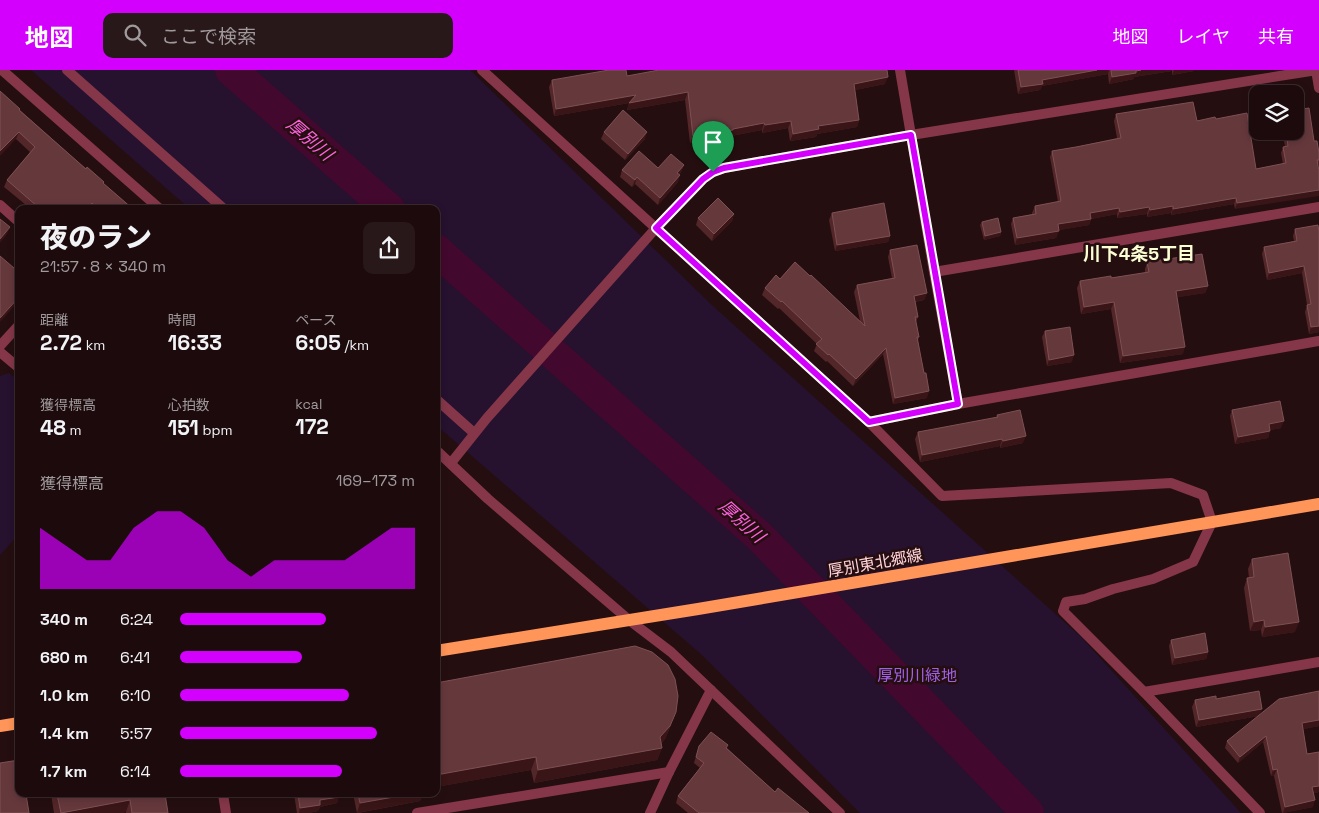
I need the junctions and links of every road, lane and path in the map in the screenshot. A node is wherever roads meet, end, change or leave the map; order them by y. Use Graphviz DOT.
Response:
graph roads {
  1 [pos="2,70"];
  2 [pos="67,70"];
  3 [pos="482,70"];
  4 [pos="486,70"];
  5 [pos="900,70"];
  6 [pos="1316,70"];
  7 [pos="1319,88"];
  8 [pos="911,135"];
  9 [pos="0,205"];
  10 [pos="155,205"];
  11 [pos="219,205"];
  12 [pos="1319,207"];
  13 [pos="15,218"];
  14 [pos="656,228"];
  15 [pos="934,272"];
  16 [pos="15,329"];
  17 [pos="1319,341"];
  18 [pos="0,346"];
  19 [pos="0,352"];
  20 [pos="15,365"];
  21 [pos="440,403"];
  22 [pos="958,404"];
  23 [pos="869,422"];
  24 [pos="474,433"];
  25 [pos="440,453"];
  26 [pos="451,463"];
  27 [pos="1319,504"];
  28 [pos="1212,522"];
  29 [pos="629,620"];
  30 [pos="440,650"];
  31 [pos="1319,662"];
  32 [pos="711,690"];
  33 [pos="1144,692"];
  34 [pos="15,724"];
  35 [pos="0,726"];
  36 [pos="668,772"];
  37 [pos="223,797"];
  38 [pos="655,811"];
  39 [pos="226,813"];
  40 [pos="417,813"];
  41 [pos="840,813"];
  42 [pos="1260,813"];
  1 -- 10 [label="street"];
  2 -- 11 [label="street"];
  3 -- 4 [label="street"];
  3 -- 14 [label="street"];
  5 -- 8 [label="street"];
  6 -- 7 [label="street"];
  6 -- 8 [label="street"];
  8 -- 14 [label="street"];
  8 -- 15 [label="street"];
  9 -- 13 [label="street"];
  12 -- 15 [label="street"];
  14 -- 23 [label="street"];
  14 -- 24 [label="street"];
  15 -- 22 [label="street"];
  16 -- 18 [label="street"];
  17 -- 22 [label="street"];
  19 -- 20 [label="street"];
  21 -- 24 [label="street"];
  22 -- 23 [label="street"];
  23 -- 28 [label="street"];
  24 -- 26 [label="street"];
  25 -- 26 [label="street"];
  26 -- 29 [label="street"];
  27 -- 28 [label="main road, 厚別東北郷線"];
  28 -- 29 [label="main road, 厚別東北郷線"];
  28 -- 33 [label="street"];
  29 -- 30 [label="main road, 厚別東北郷線"];
  29 -- 32 [label="street"];
  31 -- 33 [label="street"];
  32 -- 36 [label="street"];
  32 -- 41 [label="street"];
  33 -- 42 [label="street"];
  34 -- 35 [label="main road"];
  36 -- 38 [label="street"];
  36 -- 40 [label="street"];
  37 -- 39 [label="street"];
}
